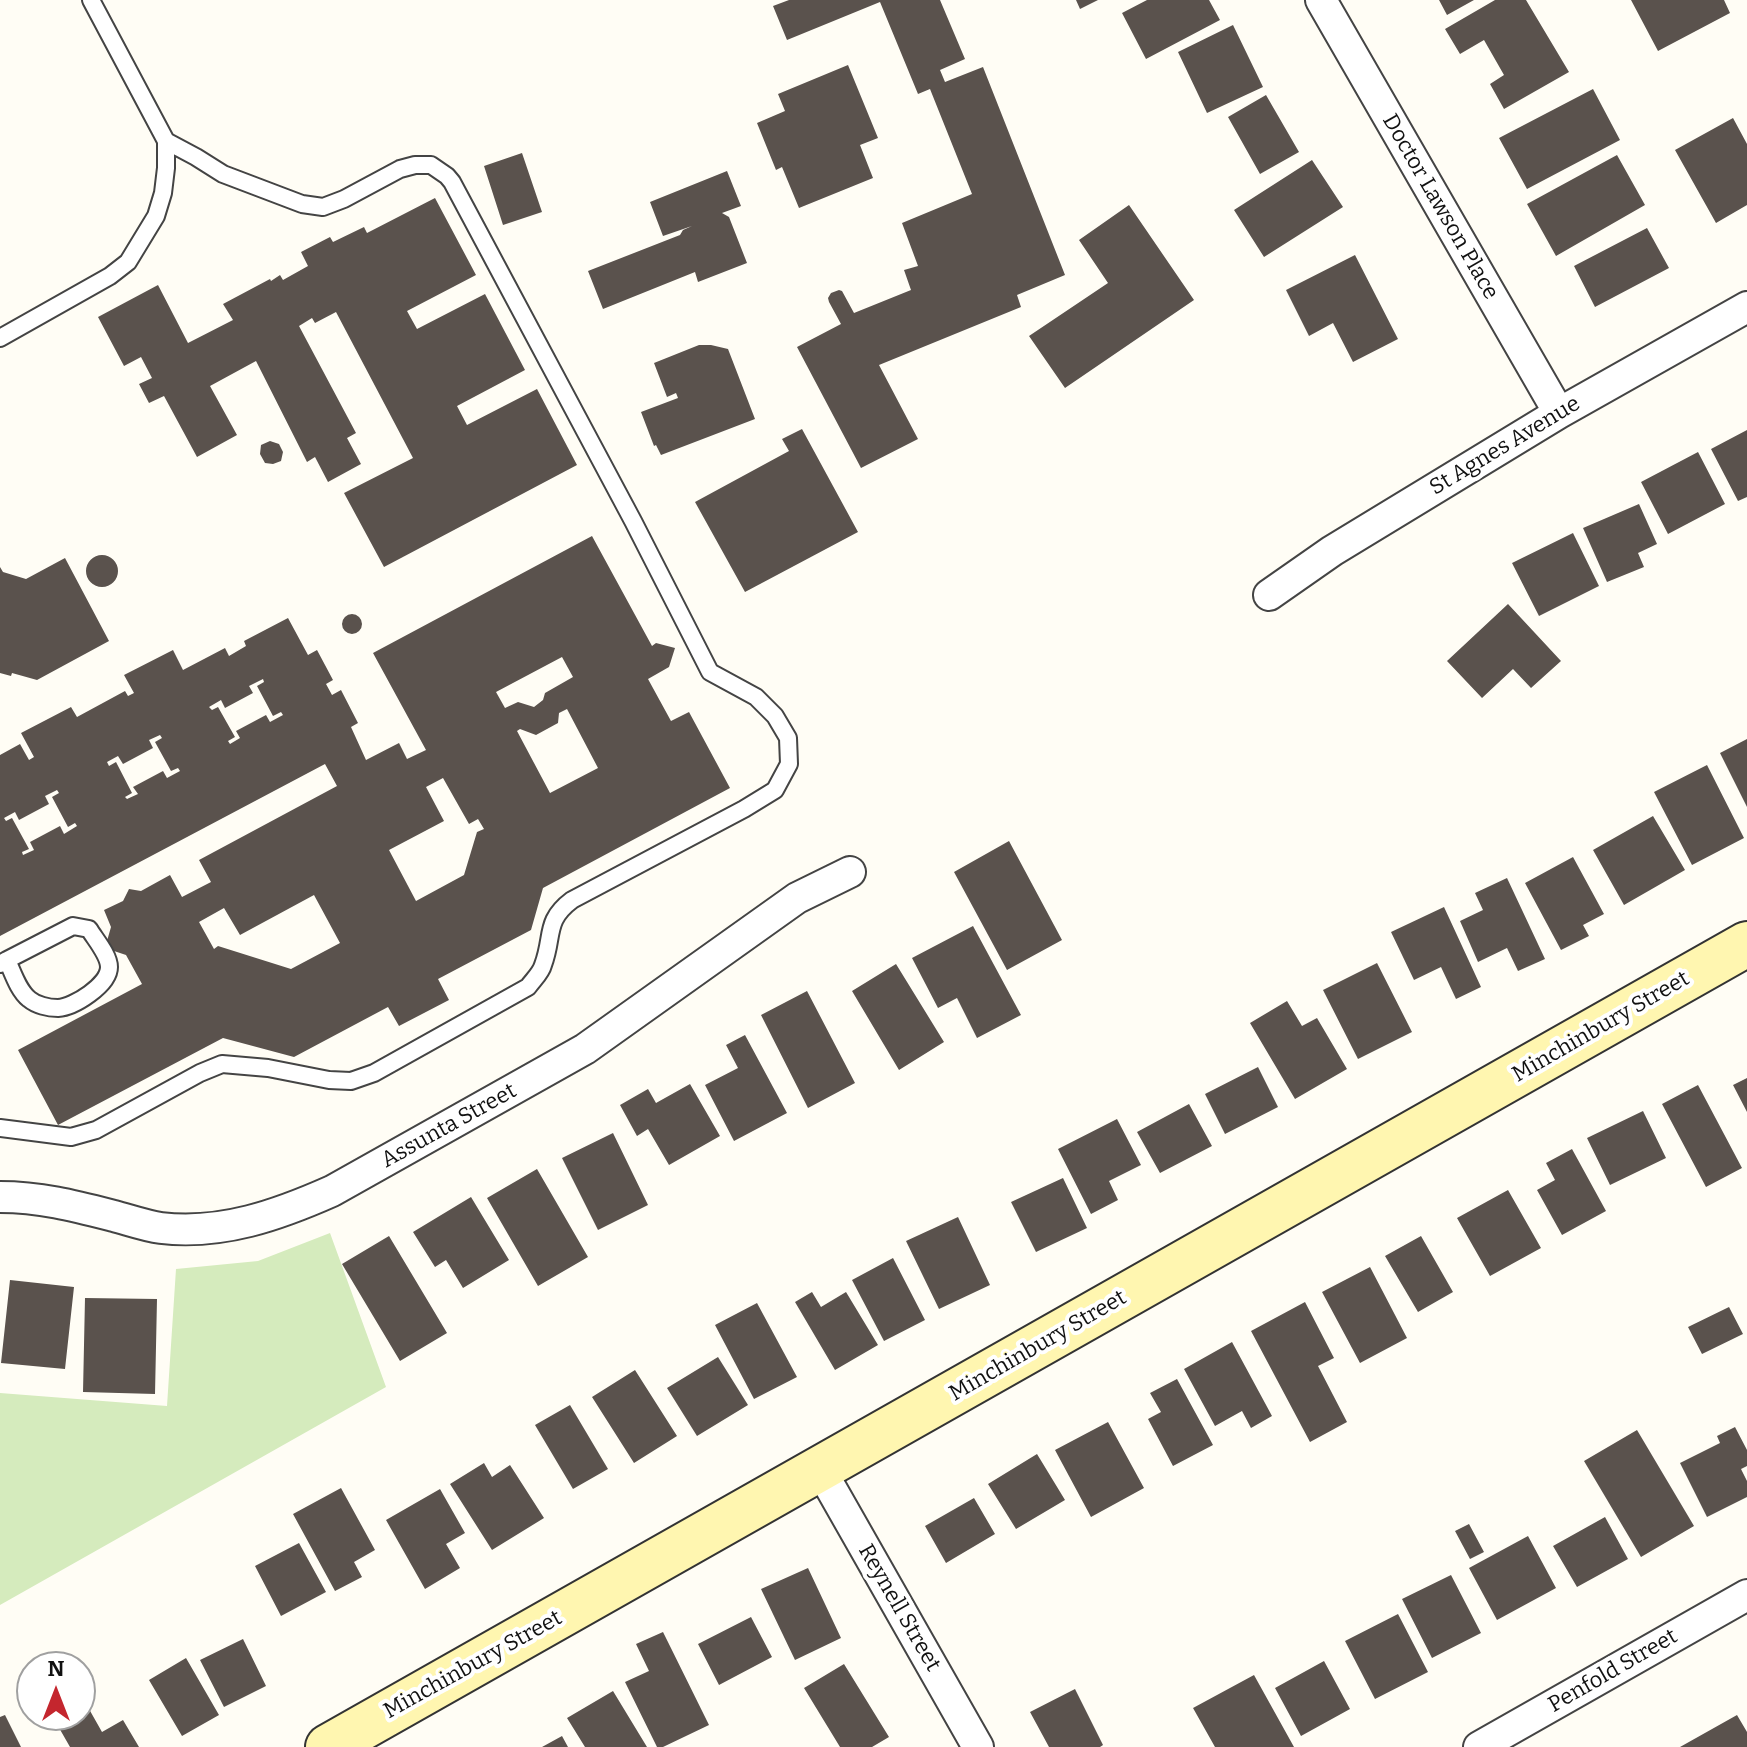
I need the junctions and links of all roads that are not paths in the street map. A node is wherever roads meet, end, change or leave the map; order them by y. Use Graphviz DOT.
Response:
graph roads {
  1 [pos="91,0"];
  2 [pos="1321,0"];
  3 [pos="166,141"];
  4 [pos="1747,307"];
  5 [pos="0,338"];
  6 [pos="1559,413"];
  7 [pos="1269,595"];
  8 [pos="850,872"];
  9 [pos="1747,944"];
  10 [pos="4,962"];
  11 [pos="0,1128"];
  12 [pos="0,1197"];
  13 [pos="820,1469"];
  14 [pos="1747,1595"];
  15 [pos="328,1747"];
  16 [pos="978,1747"];
  17 [pos="1479,1747"];
  1 -- 3 [label="lane"];
  2 -- 6 [label="street, Doctor Lawson Place"];
  3 -- 5 [label="lane"];
  3 -- 11 [label="lane"];
  4 -- 6 [label="street, St Agnes Avenue"];
  6 -- 7 [label="street, St Agnes Avenue"];
  8 -- 12 [label="street, Assunta Street"];
  9 -- 13 [label="street, Minchinbury Street"];
  10 -- 10 [label="lane"];
  13 -- 15 [label="street, Minchinbury Street"];
  13 -- 16 [label="street, Reynell Street"];
  14 -- 17 [label="street, Penfold Street"];
}
